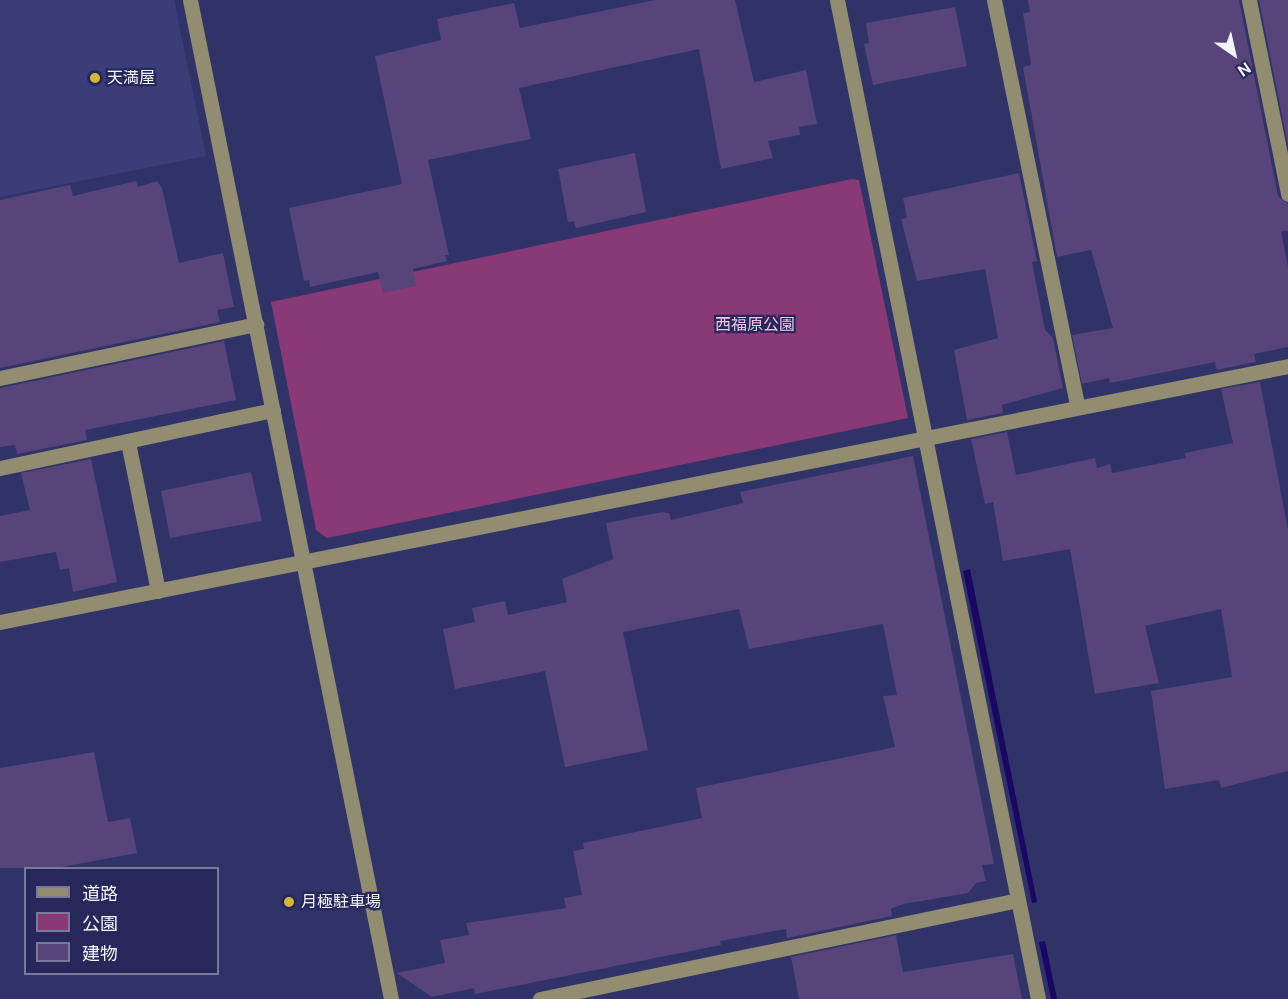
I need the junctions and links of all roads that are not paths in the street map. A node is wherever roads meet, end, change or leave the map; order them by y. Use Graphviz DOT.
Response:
graph roads {
  1 [pos="190,0"];
  2 [pos="837,0"];
  3 [pos="994,0"];
  4 [pos="1249,0"];
  5 [pos="1288,194"];
  6 [pos="256,324"];
  7 [pos="1288,366"];
  8 [pos="0,378"];
  9 [pos="1077,406"];
  10 [pos="273,410"];
  11 [pos="922,436"];
  12 [pos="128,441"];
  13 [pos="0,468"];
  14 [pos="304,564"];
  15 [pos="158,591"];
  16 [pos="0,622"];
  17 [pos="1018,900"];
  18 [pos="391,999"];
  19 [pos="540,999"];
  20 [pos="1038,999"];
  1 -- 6 [label="street"];
  2 -- 11 [label="street"];
  3 -- 9 [label="street"];
  4 -- 5 [label="street"];
  6 -- 8 [label="street"];
  6 -- 10 [label="street"];
  7 -- 9 [label="street"];
  9 -- 11 [label="street"];
  10 -- 12 [label="street"];
  10 -- 14 [label="street"];
  11 -- 14 [label="street"];
  11 -- 17 [label="street"];
  12 -- 13 [label="street"];
  12 -- 15 [label="street"];
  14 -- 15 [label="street"];
  14 -- 18 [label="street"];
  15 -- 16 [label="street"];
  17 -- 19 [label="street"];
  17 -- 20 [label="street"];
}
